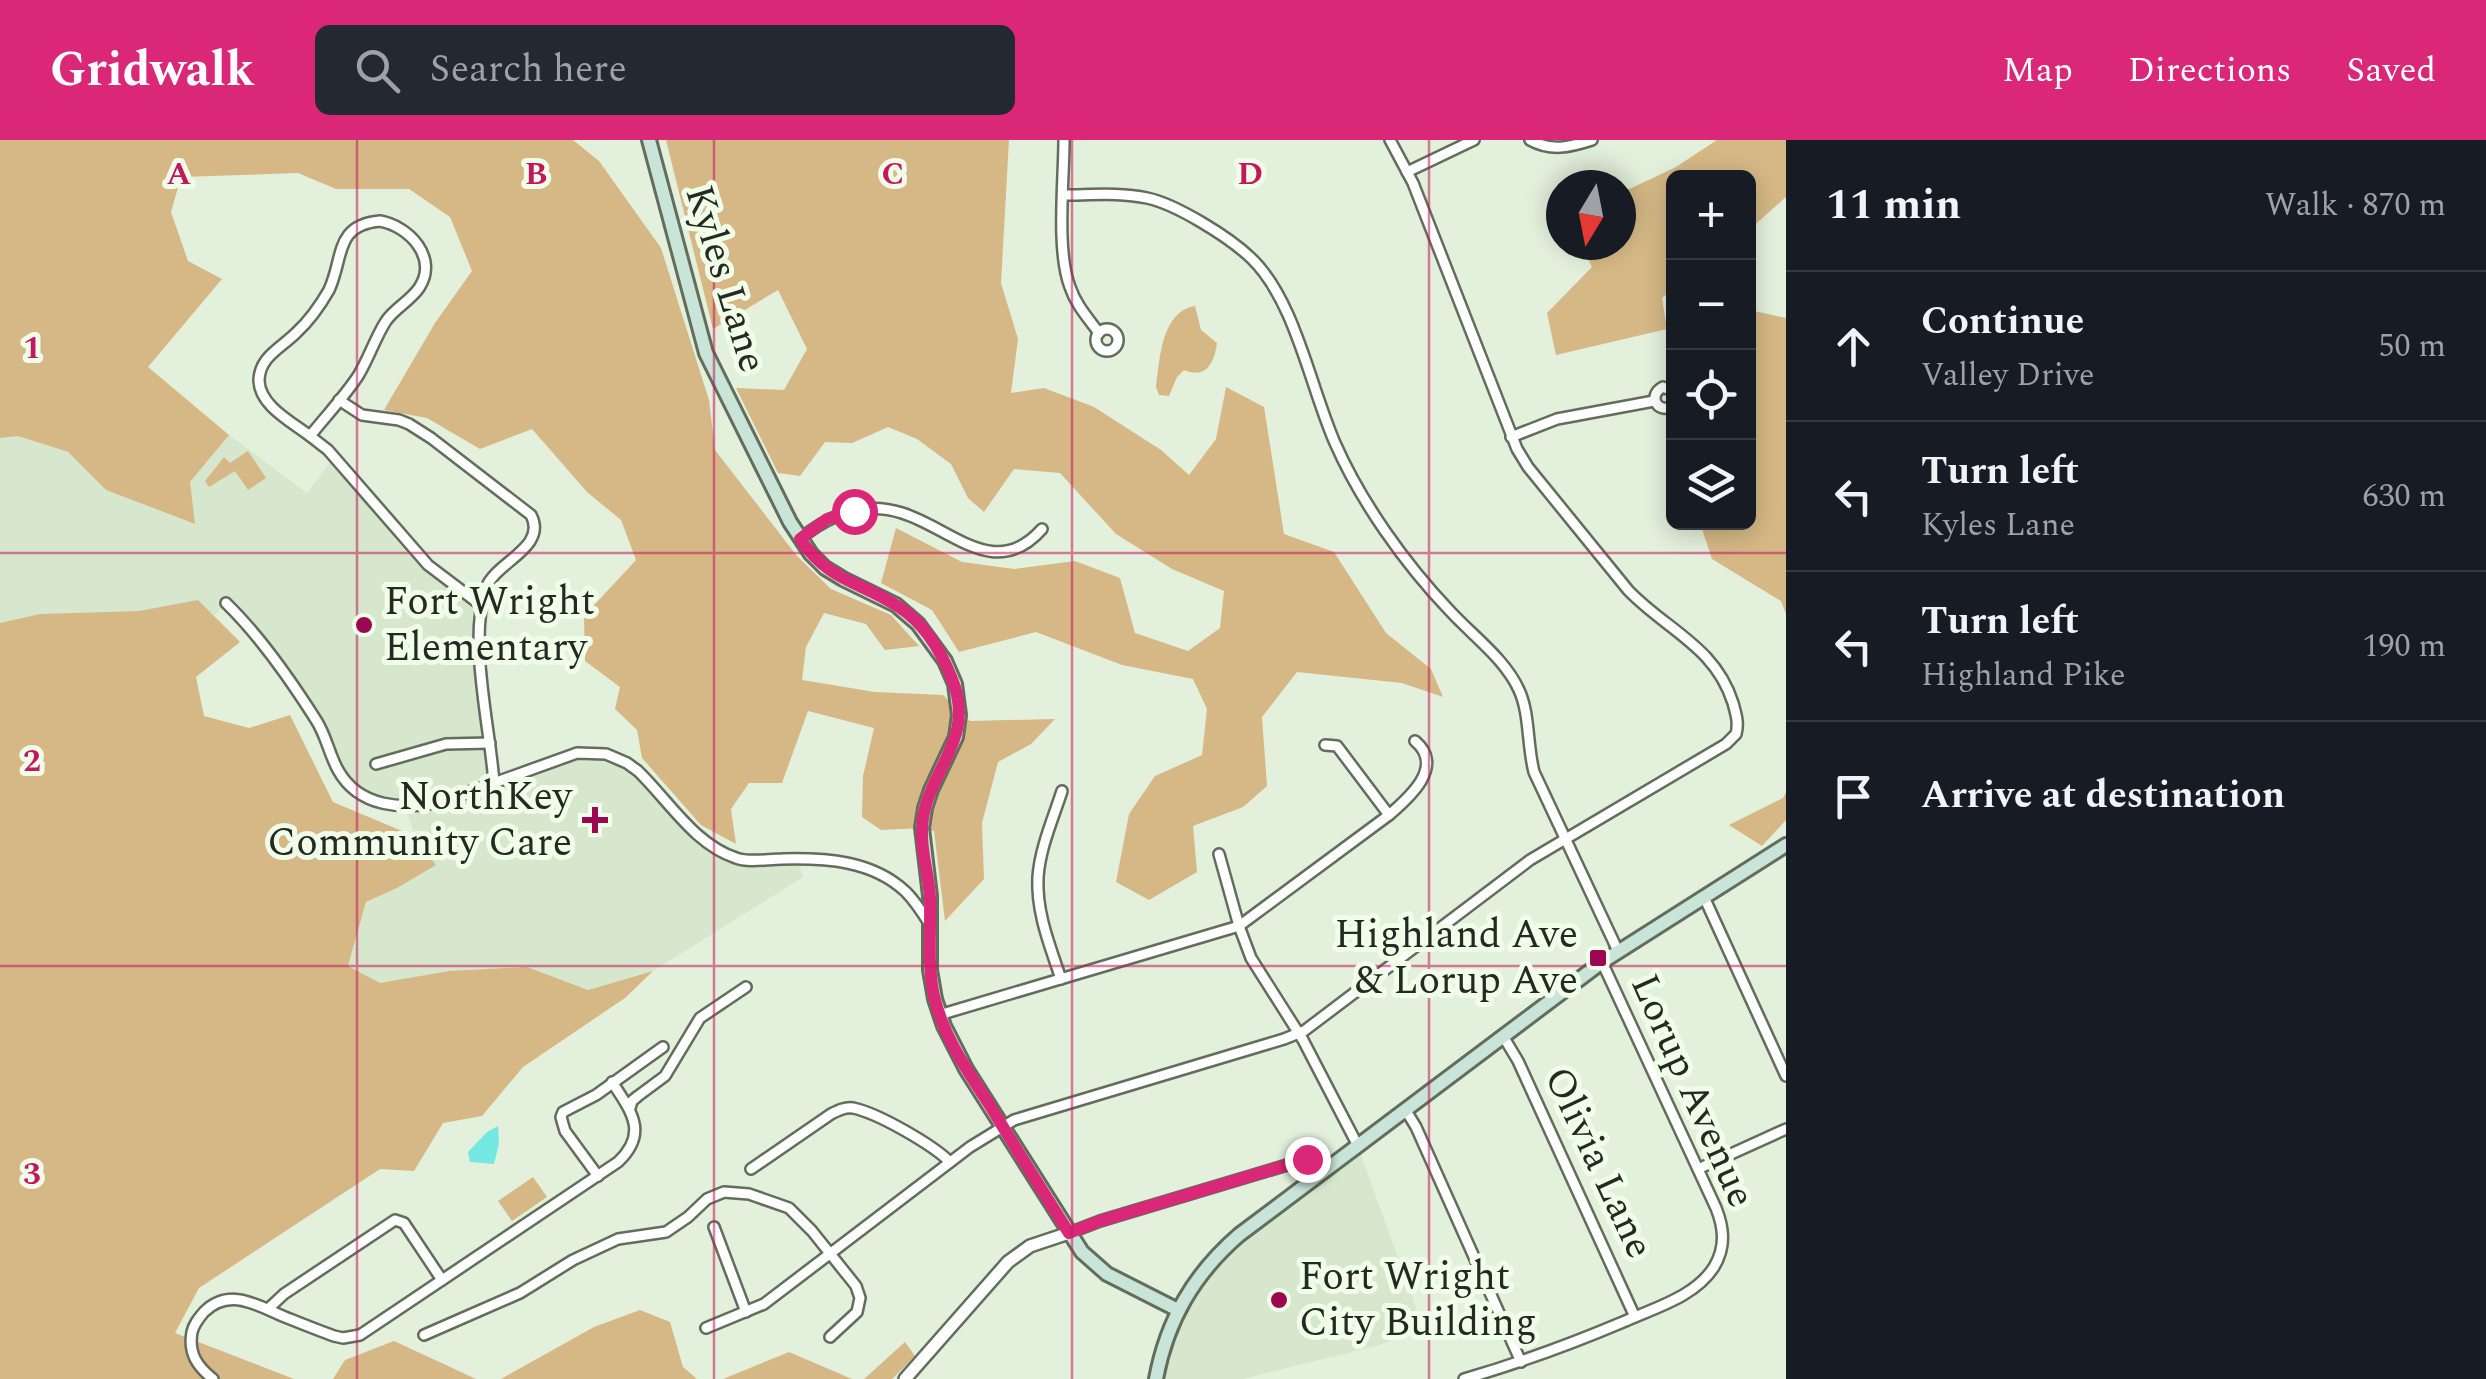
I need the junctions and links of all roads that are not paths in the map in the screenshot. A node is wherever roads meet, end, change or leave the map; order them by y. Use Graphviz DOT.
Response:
graph roads {
  1 [pos="649,140"];
  2 [pos="1064,140"];
  3 [pos="1390,140"];
  4 [pos="1474,140"];
  5 [pos="1530,140"];
  6 [pos="1592,140"];
  7 [pos="1408,172"];
  8 [pos="1063,195"];
  9 [pos="1100,332"];
  10 [pos="1666,387"];
  11 [pos="339,400"];
  12 [pos="1654,402"];
  13 [pos="1666,408"];
  14 [pos="310,436"];
  15 [pos="1511,437"];
  16 [pos="1042,530"];
  17 [pos="800,539"];
  18 [pos="226,603"];
  19 [pos="482,606"];
  20 [pos="1416,741"];
  21 [pos="490,743"];
  22 [pos="1325,745"];
  23 [pos="376,764"];
  24 [pos="494,782"];
  25 [pos="1062,791"];
  26 [pos="1388,814"];
  27 [pos="1564,839"];
  28 [pos="1786,845"];
  29 [pos="1219,854"];
  30 [pos="1704,897"];
  31 [pos="929,923"];
  32 [pos="1238,926"];
  33 [pos="1618,952"];
  34 [pos="1602,962"];
  35 [pos="1060,979"];
  36 [pos="746,987"];
  37 [pos="939,1015"];
  38 [pos="1298,1034"];
  39 [pos="1503,1036"];
  40 [pos="663,1047"];
  41 [pos="1786,1076"];
  42 [pos="612,1082"];
  43 [pos="630,1108"];
  44 [pos="1405,1109"];
  45 [pos="1002,1126"];
  46 [pos="1786,1129"];
  47 [pos="1357,1144"];
  48 [pos="1307,1159"];
  49 [pos="950,1162"];
  50 [pos="750,1169"];
  51 [pos="1698,1169"];
  52 [pos="598,1176"];
  53 [pos="714,1227"];
  54 [pos="1069,1233"];
  55 [pos="830,1254"];
  56 [pos="442,1280"];
  57 [pos="268,1309"];
  58 [pos="1178,1310"];
  59 [pos="746,1312"];
  60 [pos="1635,1316"];
  61 [pos="706,1328"];
  62 [pos="424,1336"];
  63 [pos="830,1337"];
  64 [pos="1522,1362"];
  65 [pos="214,1379"];
  66 [pos="905,1379"];
  67 [pos="1156,1379"];
  68 [pos="1464,1379"];
  1 -- 17 [label="main road, Kyles Lane"];
  2 -- 8 [label="street"];
  3 -- 7 [label="street"];
  4 -- 7 [label="street"];
  5 -- 6 [label="street"];
  7 -- 15 [label="street"];
  8 -- 9 [label="street"];
  8 -- 27 [label="street"];
  10 -- 12 [label="street"];
  11 -- 14 [label="street"];
  11 -- 14 [label="street"];
  11 -- 19 [label="street"];
  12 -- 13 [label="street"];
  12 -- 15 [label="street"];
  14 -- 19 [label="street"];
  15 -- 27 [label="street"];
  16 -- 17 [label="street"];
  17 -- 31 [label="main road, Kyles Lane"];
  18 -- 24 [label="street"];
  19 -- 21 [label="street"];
  20 -- 26 [label="street"];
  21 -- 23 [label="street"];
  21 -- 24 [label="street"];
  22 -- 26 [label="street"];
  24 -- 31 [label="street"];
  25 -- 35 [label="street"];
  26 -- 32 [label="street"];
  27 -- 33 [label="street"];
  27 -- 38 [label="street"];
  28 -- 30 [label="main road"];
  29 -- 32 [label="street"];
  30 -- 33 [label="main road"];
  30 -- 41 [label="street"];
  31 -- 37 [label="main road, Kyles Lane"];
  32 -- 35 [label="street"];
  32 -- 38 [label="street"];
  33 -- 34 [label="main road"];
  34 -- 39 [label="main road"];
  34 -- 51 [label="street, Lorup Avenue"];
  35 -- 37 [label="street"];
  36 -- 43 [label="street"];
  37 -- 45 [label="main road, Kyles Lane"];
  38 -- 45 [label="street"];
  38 -- 47 [label="street"];
  39 -- 44 [label="main road"];
  39 -- 60 [label="street, Olivia Lane"];
  40 -- 42 [label="street"];
  42 -- 43 [label="street"];
  42 -- 52 [label="street"];
  43 -- 52 [label="street"];
  44 -- 47 [label="main road"];
  44 -- 64 [label="street"];
  45 -- 49 [label="street"];
  45 -- 54 [label="main road, Kyles Lane"];
  46 -- 51 [label="street"];
  47 -- 58 [label="main road"];
  48 -- 54 [label="street"];
  49 -- 50 [label="street"];
  49 -- 55 [label="street"];
  51 -- 60 [label="street, Lorup Avenue"];
  52 -- 56 [label="street"];
  53 -- 59 [label="street"];
  54 -- 58 [label="main road, Kyles Lane"];
  54 -- 66 [label="street"];
  55 -- 59 [label="street"];
  55 -- 62 [label="street"];
  55 -- 63 [label="street"];
  56 -- 57 [label="street"];
  56 -- 57 [label="street"];
  57 -- 65 [label="street"];
  58 -- 67 [label="main road"];
  59 -- 61 [label="street"];
  60 -- 64 [label="street, Lorup Avenue"];
  64 -- 68 [label="street, Lorup Avenue"];
}
